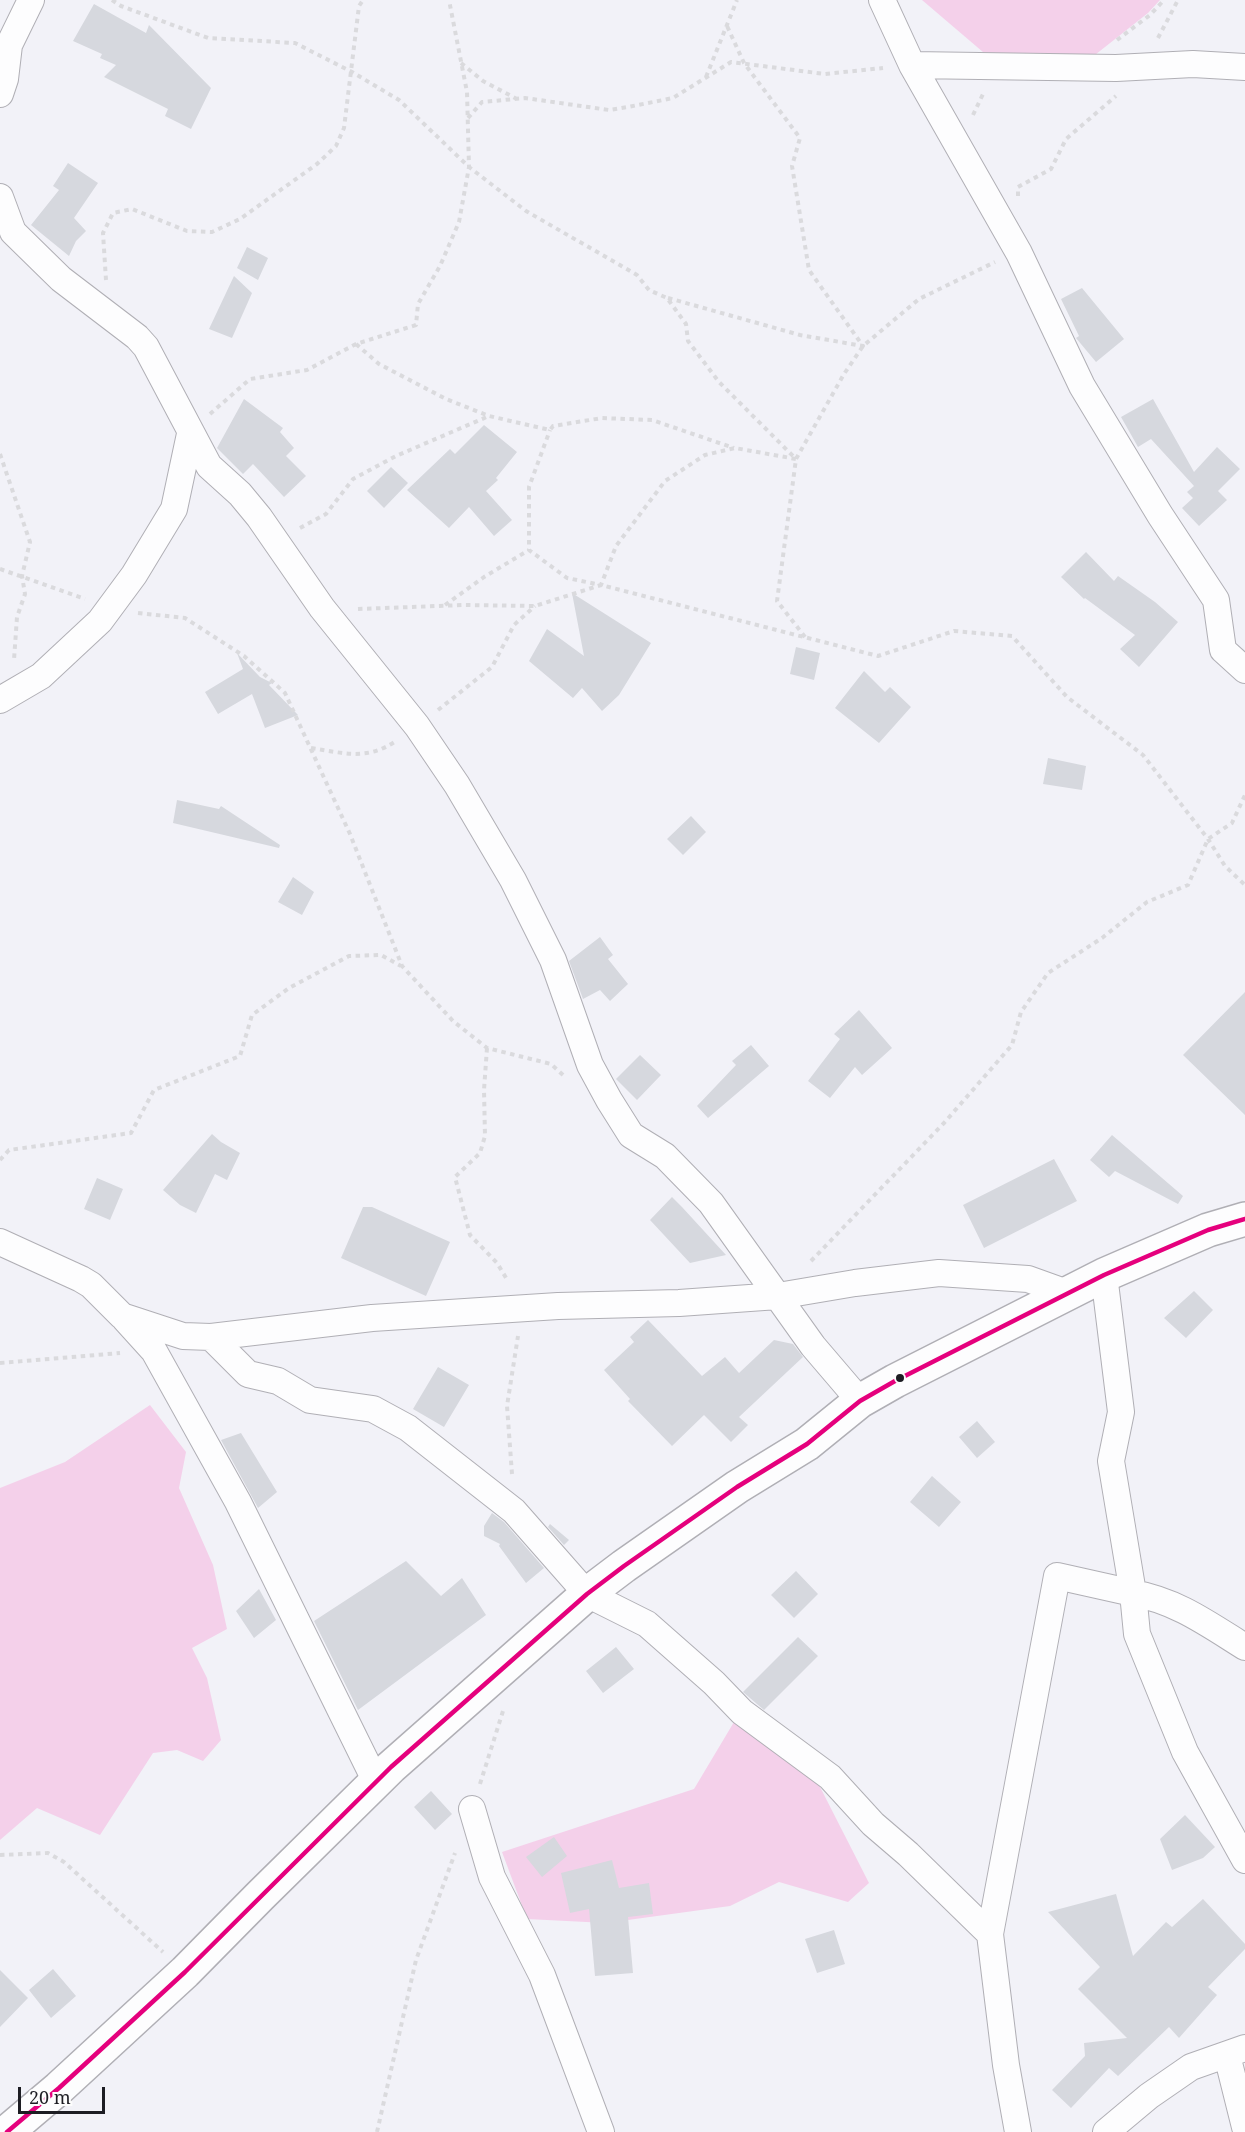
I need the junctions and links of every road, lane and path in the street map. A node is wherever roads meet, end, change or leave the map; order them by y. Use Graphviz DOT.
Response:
graph roads {
  1 [pos="31,0"];
  2 [pos="112,0"];
  3 [pos="363,0"];
  4 [pos="449,0"];
  5 [pos="737,0"];
  6 [pos="882,0"];
  7 [pos="1164,0"];
  8 [pos="1178,0"];
  9 [pos="727,26"];
  10 [pos="461,63"];
  11 [pos="744,63"];
  12 [pos="912,65"];
  13 [pos="1147,65"];
  14 [pos="996,67"];
  15 [pos="1245,67"];
  16 [pos="1080,68"];
  17 [pos="352,72"];
  18 [pos="705,77"];
  19 [pos="0,94"];
  20 [pos="518,99"];
  21 [pos="467,119"];
  22 [pos="957,148"];
  23 [pos="469,167"];
  24 [pos="0,197"];
  25 [pos="1018,198"];
  26 [pos="7,226"];
  27 [pos="1018,253"];
  28 [pos="668,298"];
  29 [pos="110,316"];
  30 [pos="356,344"];
  31 [pos="863,346"];
  32 [pos="489,416"];
  33 [pos="550,430"];
  34 [pos="190,434"];
  35 [pos="735,448"];
  36 [pos="0,454"];
  37 [pos="796,459"];
  38 [pos="276,542"];
  39 [pos="529,550"];
  40 [pos="0,569"];
  41 [pos="22,576"];
  42 [pos="601,585"];
  43 [pos="444,606"];
  44 [pos="110,608"];
  45 [pos="322,608"];
  46 [pos="806,638"];
  47 [pos="1245,670"];
  48 [pos="5,697"];
  49 [pos="1245,795"];
  50 [pos="1208,839"];
  51 [pos="1245,885"];
  52 [pos="402,966"];
  53 [pos="487,1048"];
  54 [pos="569,1080"];
  55 [pos="0,1160"];
  56 [pos="1245,1219"];
  57 [pos="0,1242"];
  58 [pos="1104,1275"];
  59 [pos="1067,1293"];
  60 [pos="778,1296"];
  61 [pos="523,1308"];
  62 [pos="122,1316"];
  63 [pos="211,1336"];
  64 [pos="154,1350"];
  65 [pos="0,1363"];
  66 [pos="861,1401"];
  67 [pos="514,1511"];
  68 [pos="1133,1593"];
  69 [pos="587,1594"];
  70 [pos="1245,1647"];
  71 [pos="505,1707"];
  72 [pos="376,1782"];
  73 [pos="472,1809"];
  74 [pos="456,1852"];
  75 [pos="0,1855"];
  76 [pos="1245,1860"];
  77 [pos="990,1934"];
  78 [pos="185,1972"];
  79 [pos="1236,2051"];
  80 [pos="1245,2127"];
  81 [pos="8,2132"];
  82 [pos="377,2132"];
  83 [pos="601,2132"];
  84 [pos="1018,2132"];
  85 [pos="1106,2132"];
  1 -- 19 [label="street"];
  2 -- 17 [label="path"];
  3 -- 17 [label="path"];
  4 -- 10 [label="path"];
  5 -- 9 [label="path"];
  6 -- 12 [label="street"];
  7 -- 16 [label="path"];
  8 -- 13 [label="path"];
  9 -- 11 [label="path"];
  9 -- 18 [label="path"];
  10 -- 20 [label="path"];
  10 -- 21 [label="path"];
  11 -- 12 [label="path"];
  11 -- 18 [label="path"];
  11 -- 31 [label="path"];
  12 -- 14 [label="street"];
  12 -- 22 [label="street"];
  13 -- 15 [label="street"];
  13 -- 16 [label="street"];
  13 -- 25 [label="path"];
  14 -- 16 [label="street"];
  14 -- 22 [label="path"];
  17 -- 23 [label="path"];
  17 -- 29 [label="path"];
  18 -- 20 [label="path"];
  20 -- 21 [label="path"];
  21 -- 23 [label="path"];
  22 -- 27 [label="street"];
  23 -- 28 [label="path"];
  23 -- 30 [label="path"];
  24 -- 26 [label="street"];
  26 -- 29 [label="street"];
  27 -- 31 [label="path"];
  27 -- 47 [label="street"];
  28 -- 31 [label="path"];
  28 -- 37 [label="path"];
  29 -- 34 [label="street"];
  30 -- 32 [label="path"];
  30 -- 34 [label="path"];
  31 -- 37 [label="path"];
  32 -- 33 [label="path"];
  32 -- 38 [label="path"];
  33 -- 35 [label="path"];
  33 -- 39 [label="path"];
  34 -- 38 [label="street"];
  34 -- 44 [label="street"];
  35 -- 37 [label="path"];
  35 -- 42 [label="path"];
  36 -- 41 [label="path"];
  37 -- 46 [label="path"];
  38 -- 45 [label="street"];
  39 -- 42 [label="path"];
  39 -- 43 [label="path"];
  40 -- 41 [label="path"];
  41 -- 44 [label="path"];
  41 -- 48 [label="path"];
  42 -- 43 [label="path"];
  42 -- 46 [label="path"];
  43 -- 45 [label="path"];
  44 -- 48 [label="street"];
  44 -- 52 [label="path"];
  45 -- 60 [label="street"];
  46 -- 50 [label="path"];
  49 -- 50 [label="path"];
  50 -- 51 [label="path"];
  50 -- 60 [label="path"];
  52 -- 53 [label="path"];
  52 -- 55 [label="path"];
  53 -- 54 [label="path"];
  53 -- 61 [label="path"];
  56 -- 58 [label="street"];
  57 -- 62 [label="street"];
  58 -- 59 [label="street"];
  58 -- 68 [label="street"];
  59 -- 60 [label="street"];
  59 -- 66 [label="street"];
  60 -- 61 [label="street"];
  60 -- 66 [label="street"];
  61 -- 63 [label="street"];
  61 -- 67 [label="path"];
  62 -- 63 [label="street"];
  62 -- 64 [label="street"];
  63 -- 67 [label="street"];
  64 -- 65 [label="path"];
  64 -- 72 [label="street"];
  66 -- 69 [label="street"];
  67 -- 69 [label="street"];
  68 -- 70 [label="street"];
  68 -- 76 [label="street"];
  68 -- 77 [label="street"];
  69 -- 72 [label="street"];
  69 -- 77 [label="street"];
  71 -- 73 [label="path"];
  72 -- 78 [label="street"];
  73 -- 83 [label="street"];
  74 -- 82 [label="path"];
  75 -- 78 [label="path"];
  77 -- 84 [label="street"];
  78 -- 81 [label="street"];
  79 -- 80 [label="street"];
  79 -- 85 [label="street"];
}
